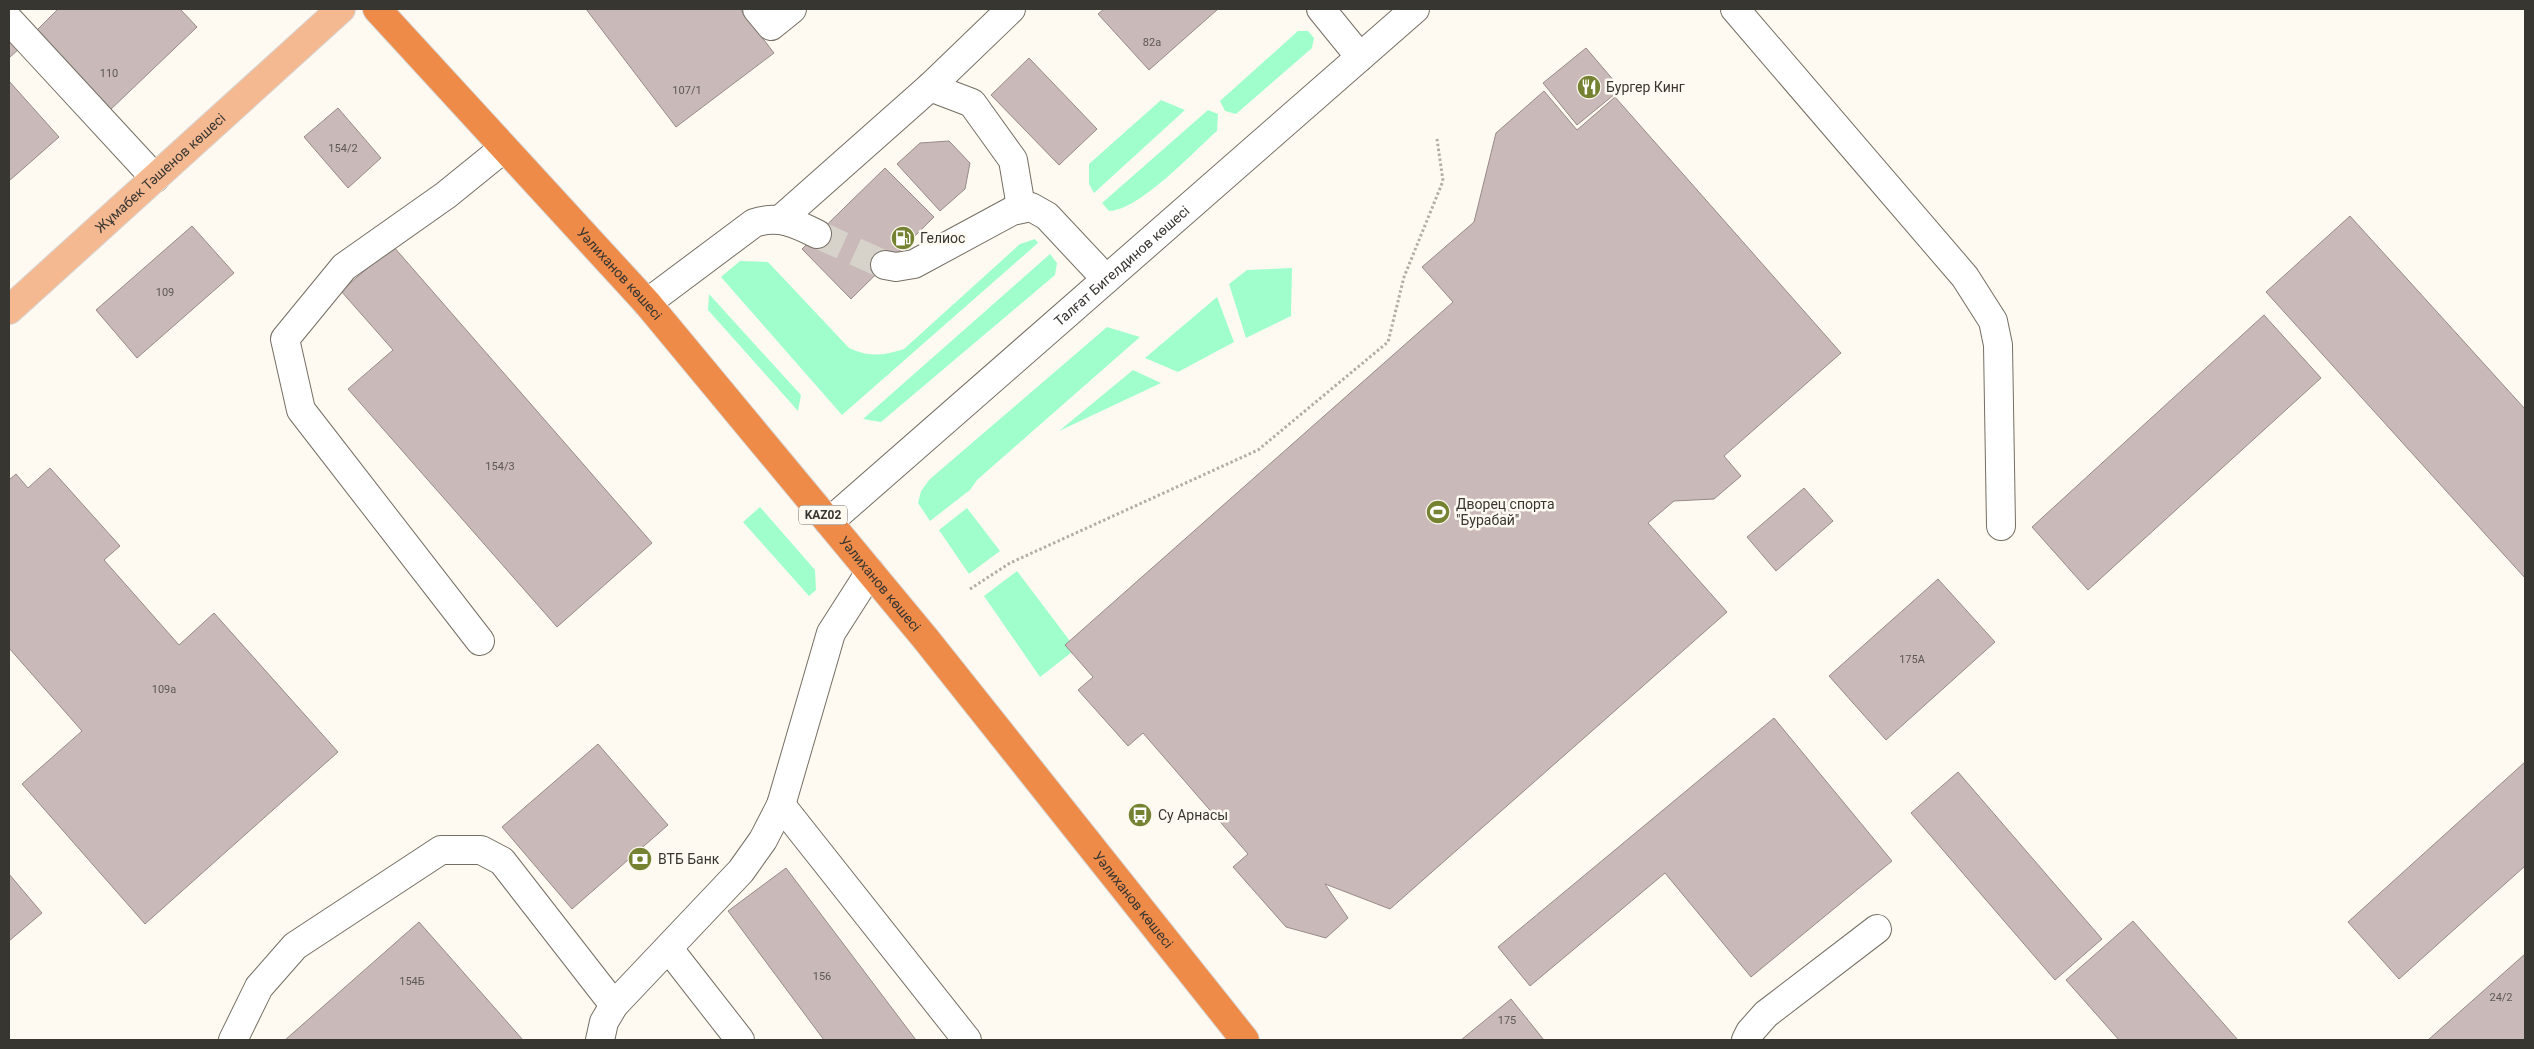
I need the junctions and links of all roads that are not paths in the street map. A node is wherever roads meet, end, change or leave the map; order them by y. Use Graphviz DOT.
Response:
graph roads {
  1 [pos="16,9"];
  2 [pos="341,9"];
  3 [pos="377,9"];
  4 [pos="757,9"];
  5 [pos="792,9"];
  6 [pos="1012,9"];
  7 [pos="1321,9"];
  8 [pos="1415,9"];
  9 [pos="1735,9"];
  10 [pos="9,15"];
  11 [pos="9,20"];
  12 [pos="1360,57"];
  13 [pos="930,87"];
  14 [pos="504,148"];
  15 [pos="155,178"];
  16 [pos="1021,207"];
  17 [pos="781,219"];
  18 [pos="817,234"];
  19 [pos="886,265"];
  20 [pos="1106,279"];
  21 [pos="647,303"];
  22 [pos="9,310"];
  23 [pos="829,522"];
  24 [pos="2001,526"];
  25 [pos="870,572"];
  26 [pos="480,641"];
  27 [pos="781,805"];
  28 [pos="1877,929"];
  29 [pos="669,949"];
  30 [pos="614,1005"];
  31 [pos="233,1040"];
  32 [pos="600,1040"];
  33 [pos="740,1040"];
  34 [pos="967,1040"];
  35 [pos="1245,1040"];
  36 [pos="1746,1040"];
  1 -- 10 [label="street"];
  2 -- 15 [label="main road, Жұмабек Тәшенов көшесі"];
  3 -- 14 [label="highway, Уәлиханов көшесі / KАZ02"];
  4 -- 5 [label="street"];
  6 -- 13 [label="street"];
  7 -- 12 [label="street"];
  8 -- 12 [label="street, Талғат Бигелдинов көшесі"];
  9 -- 24 [label="street"];
  11 -- 15 [label="street"];
  12 -- 20 [label="street, Талғат Бигелдинов көшесі"];
  13 -- 16 [label="street"];
  13 -- 17 [label="street"];
  14 -- 21 [label="highway, Уәлиханов көшесі / KАZ02"];
  14 -- 26 [label="street"];
  15 -- 22 [label="main road, Жұмабек Тәшенов көшесі"];
  16 -- 19 [label="street"];
  16 -- 20 [label="street"];
  17 -- 18 [label="street"];
  17 -- 21 [label="street"];
  20 -- 23 [label="street, Талғат Бигелдинов көшесі"];
  21 -- 23 [label="highway, Уәлиханов көшесі / KАZ02"];
  23 -- 25 [label="highway, Уәлиханов көшесі / KАZ02"];
  25 -- 27 [label="street"];
  25 -- 35 [label="highway, Уәлиханов көшесі / KАZ02"];
  27 -- 29 [label="street"];
  27 -- 34 [label="street"];
  28 -- 36 [label="street"];
  29 -- 30 [label="street"];
  29 -- 33 [label="street"];
  30 -- 31 [label="street"];
  30 -- 32 [label="street"];
}
